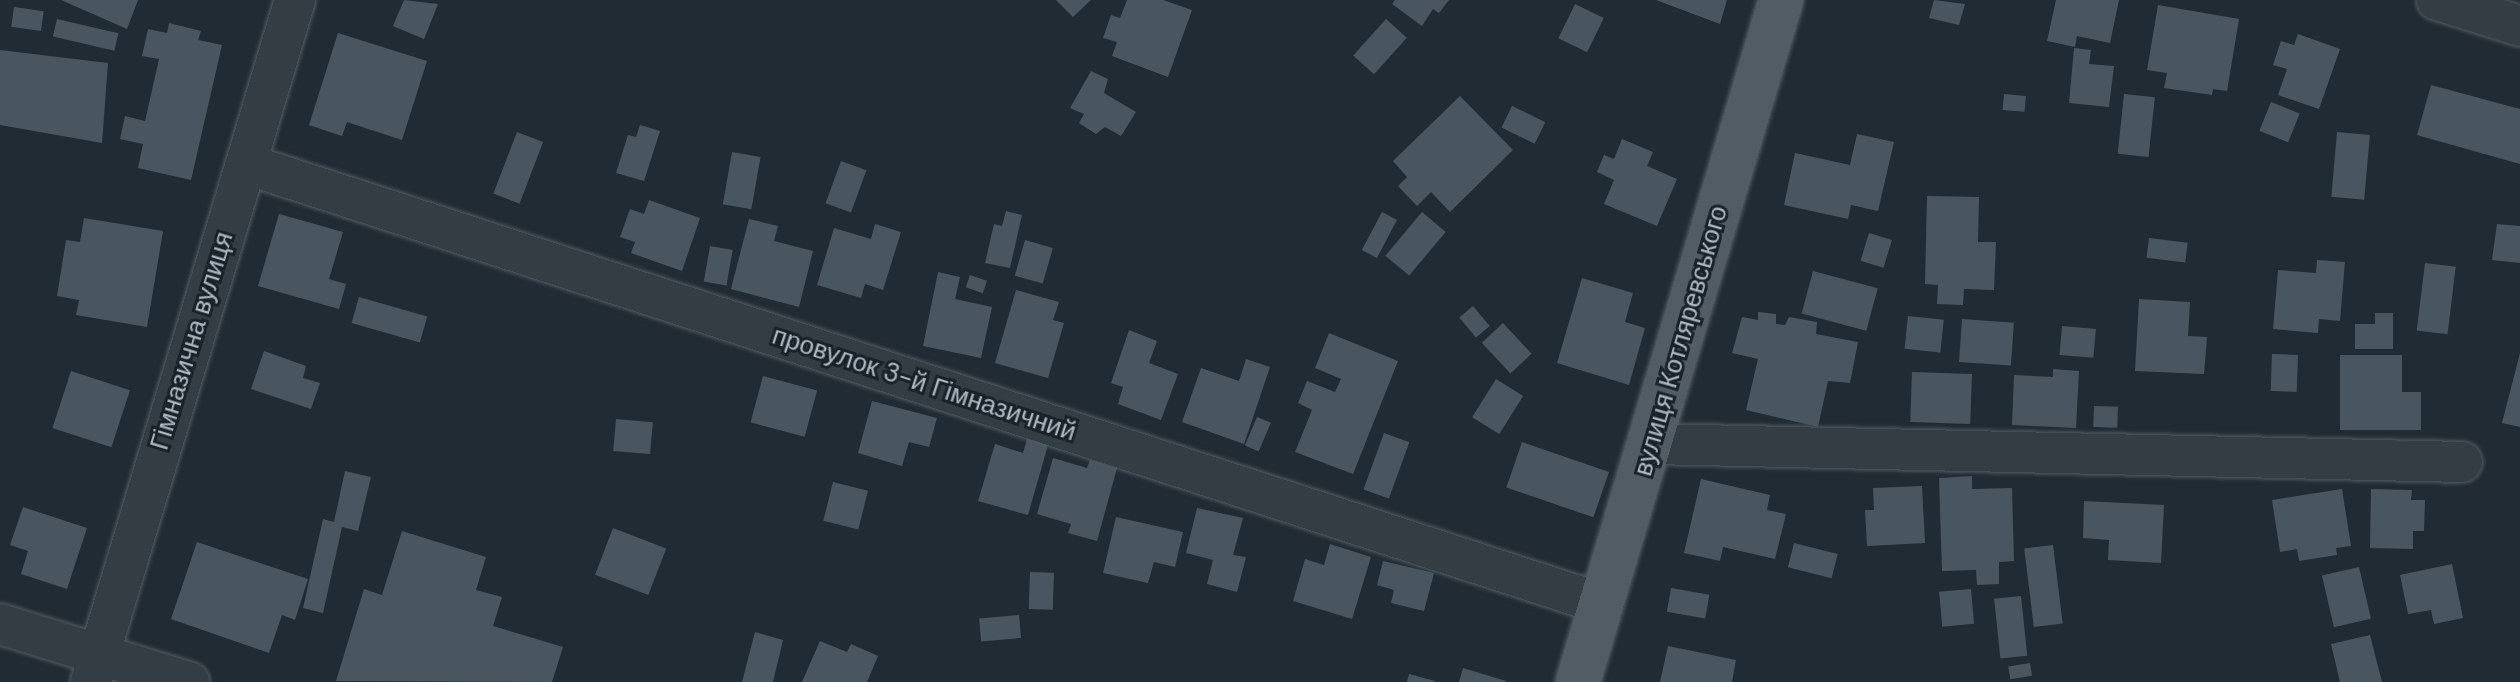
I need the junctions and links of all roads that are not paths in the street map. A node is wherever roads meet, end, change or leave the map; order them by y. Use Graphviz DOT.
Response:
graph roads {
  1 [pos="295,0"];
  2 [pos="1781,0"];
  3 [pos="2437,0"];
  4 [pos="2520,26"];
  5 [pos="246,164"];
  6 [pos="1652,444"];
  7 [pos="2462,462"];
  8 [pos="1603,604"];
  9 [pos="0,624"];
  10 [pos="95,668"];
  11 [pos="189,682"];
  12 [pos="1578,682"];
  1 -- 5 [label="street, Гімназична вулиця"];
  2 -- 6 [label="main road, вулиця Котляревського"];
  3 -- 4 [label="street"];
  5 -- 8 [label="street, провулок 3-й Гімназичний"];
  5 -- 10 [label="street, Гімназична вулиця"];
  6 -- 7 [label="street"];
  6 -- 8 [label="main road, вулиця Котляревського"];
  8 -- 12 [label="main road, вулиця Котляревського"];
  9 -- 10 [label="street"];
  10 -- 11 [label="street"];
}
